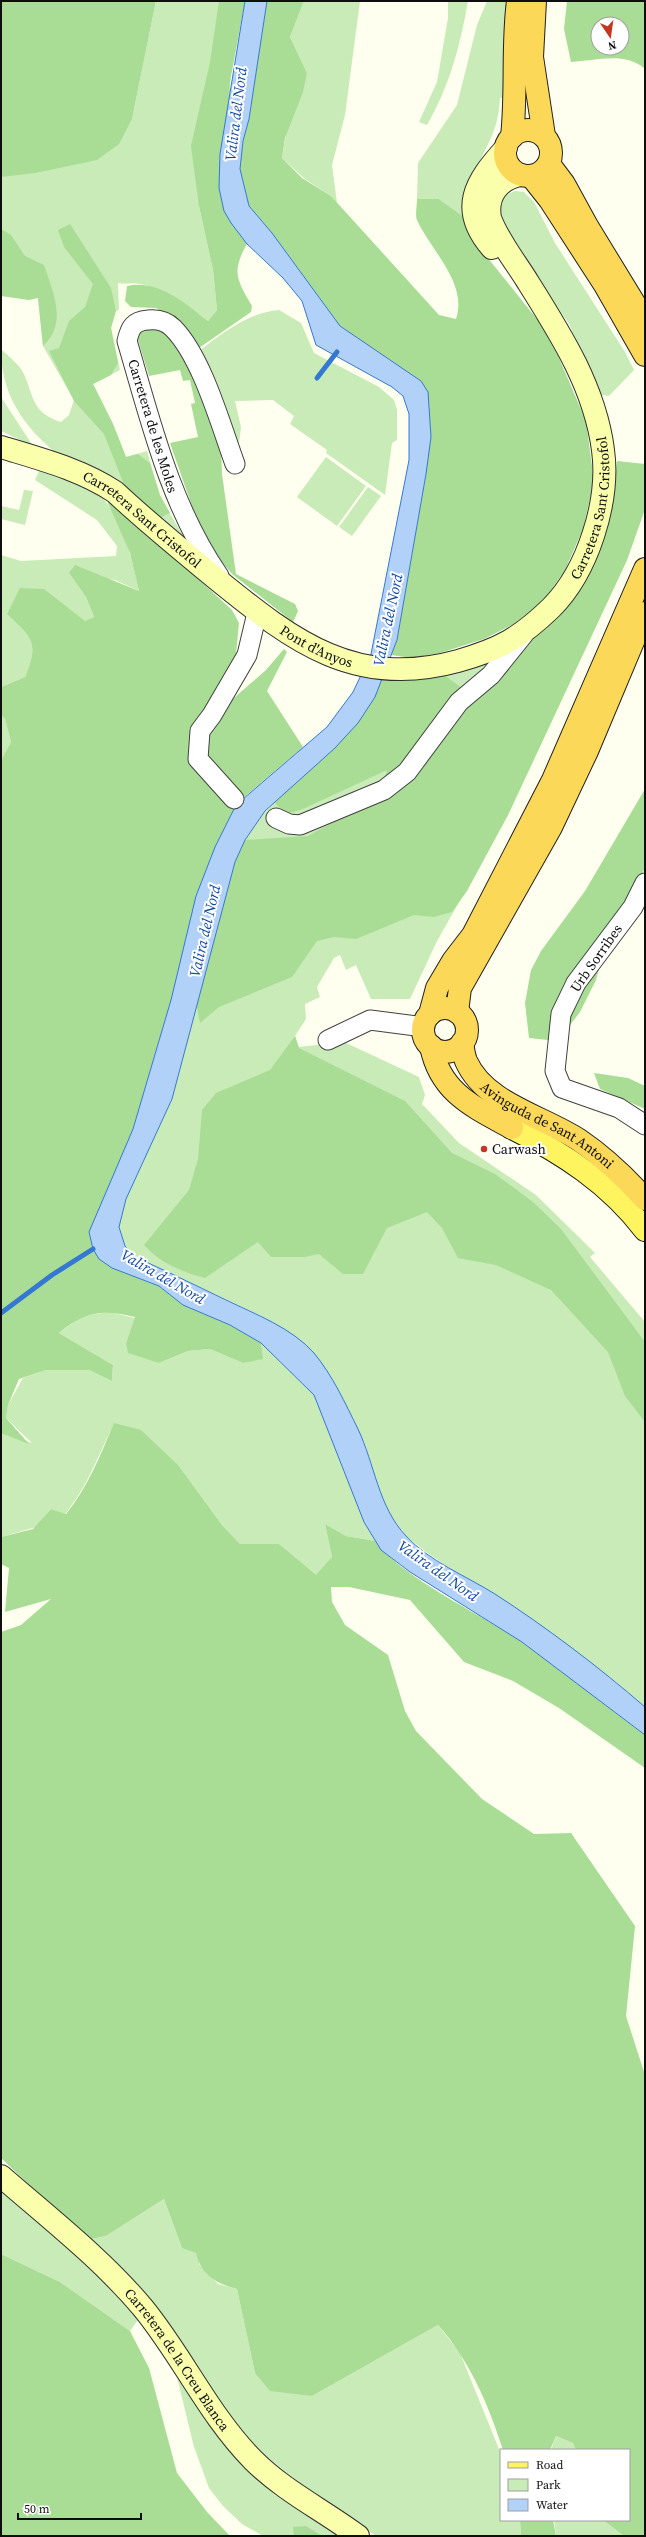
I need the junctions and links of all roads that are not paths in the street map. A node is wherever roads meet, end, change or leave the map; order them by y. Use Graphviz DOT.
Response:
graph roads {
  1 [pos="518,1"];
  2 [pos="535,1"];
  3 [pos="542,114"];
  4 [pos="544,136"];
  5 [pos="508,142"];
  6 [pos="534,172"];
  7 [pos="564,184"];
  8 [pos="645,321"];
  9 [pos="557,329"];
  10 [pos="645,355"];
  11 [pos="1,447"];
  12 [pos="235,464"];
  13 [pos="645,568"];
  14 [pos="228,588"];
  15 [pos="645,612"];
  16 [pos="262,617"];
  17 [pos="524,634"];
  18 [pos="487,653"];
  19 [pos="234,798"];
  20 [pos="276,818"];
  21 [pos="645,883"];
  22 [pos="457,1012"];
  23 [pos="428,1029"];
  24 [pos="328,1040"];
  25 [pos="462,1043"];
  26 [pos="645,1125"];
  27 [pos="512,1128"];
  28 [pos="645,1199"];
  29 [pos="645,1230"];
  30 [pos="1,2176"];
  31 [pos="358,2536"];
  1 -- 5 [label="highway"];
  2 -- 3 [label="highway"];
  3 -- 4 [label="highway"];
  3 -- 7 [label="highway"];
  4 -- 5 [label="highway"];
  4 -- 6 [label="highway"];
  5 -- 6 [label="highway"];
  5 -- 9 [label="main road, Carretera Sant Cristofol"];
  6 -- 7 [label="highway"];
  6 -- 9 [label="main road, Carretera Sant Cristofol"];
  6 -- 10 [label="highway"];
  7 -- 8 [label="highway"];
  9 -- 17 [label="main road, Carretera Sant Cristofol"];
  11 -- 14 [label="main road, Carretera Sant Cristofol"];
  12 -- 14 [label="street, Carretera de les Moles"];
  13 -- 23 [label="highway"];
  14 -- 16 [label="main road, Carretera Sant Cristofol"];
  15 -- 22 [label="highway"];
  16 -- 18 [label="main road, Pont d'Anyos"];
  16 -- 19 [label="street"];
  17 -- 18 [label="main road, Carretera Sant Cristofol"];
  17 -- 20 [label="street"];
  21 -- 26 [label="street, Urb Sorribes"];
  22 -- 23 [label="highway"];
  22 -- 25 [label="highway"];
  23 -- 24 [label="street"];
  23 -- 25 [label="highway"];
  23 -- 27 [label="highway, Avinguda de Sant Antoni"];
  25 -- 28 [label="highway, Avinguda de Sant Antoni"];
  27 -- 29 [label="main road, Avinguda de Sant Antoni"];
  30 -- 31 [label="main road, Carretera de la Creu Blanca"];
}
